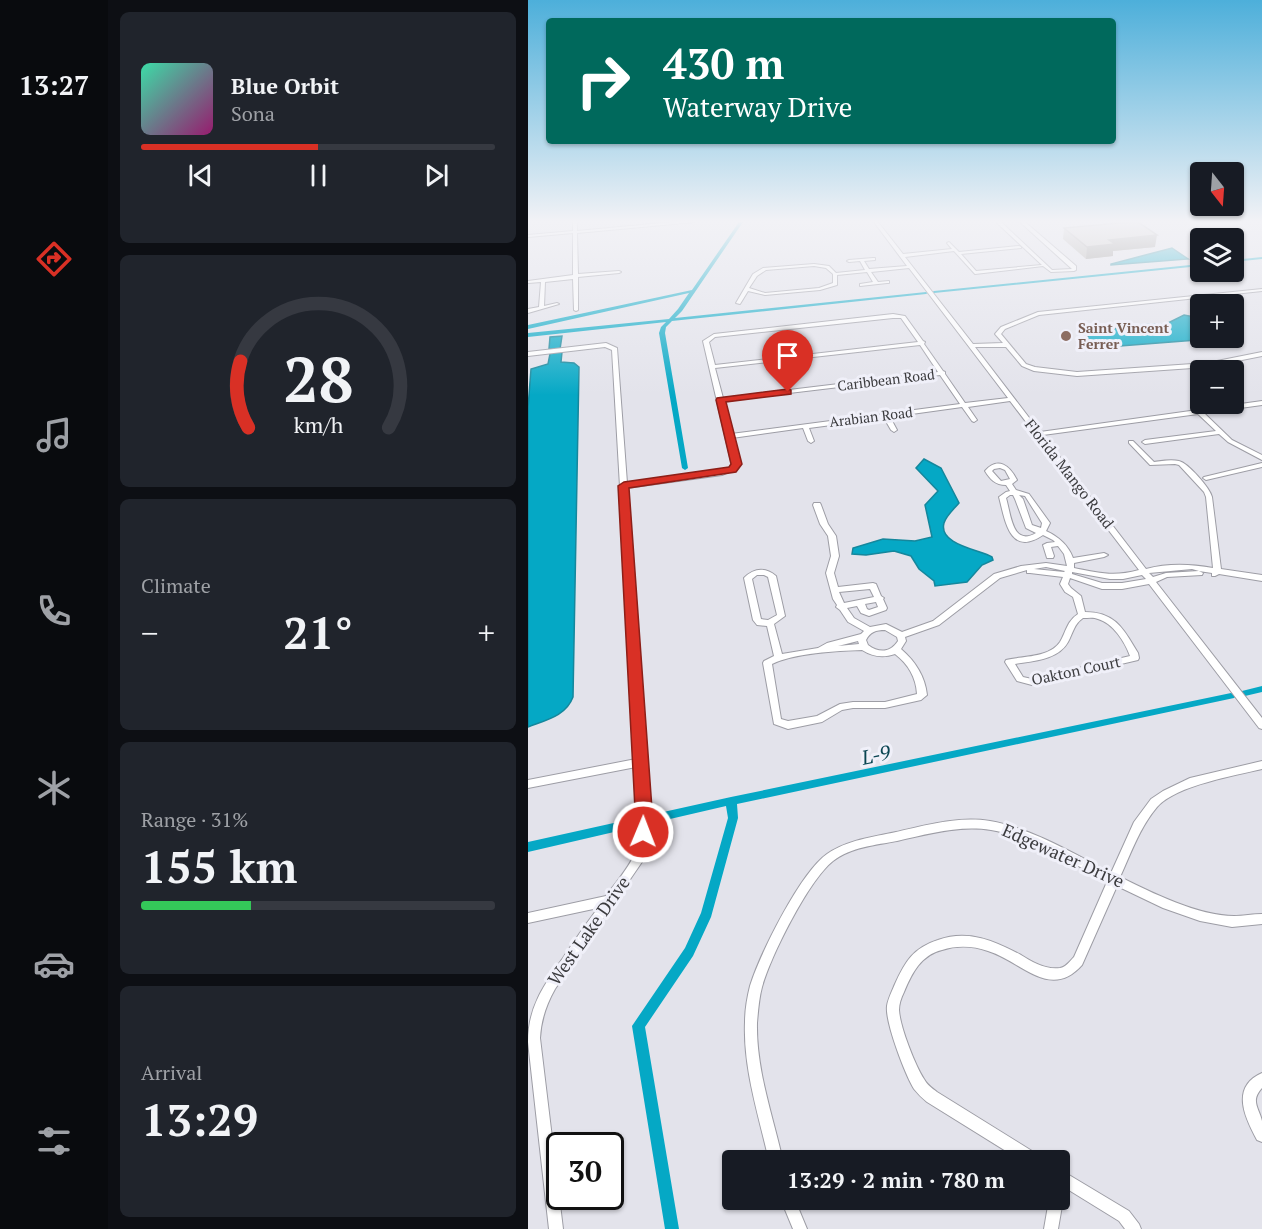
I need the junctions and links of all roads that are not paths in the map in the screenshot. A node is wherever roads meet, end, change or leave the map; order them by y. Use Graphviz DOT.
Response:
graph roads {
  1 [pos="556,279"];
  2 [pos="575,279"];
  3 [pos="754,279"];
  4 [pos="835,279"];
  5 [pos="874,279"];
  6 [pos="919,279"];
  7 [pos="543,281"];
  8 [pos="528,282"];
  9 [pos="887,282"];
  10 [pos="876,283"];
  11 [pos="862,285"];
  12 [pos="747,289"];
  13 [pos="1262,290"];
  14 [pos="738,303"];
  15 [pos="557,304"];
  16 [pos="541,308"];
  17 [pos="576,310"];
  18 [pos="528,311"];
  19 [pos="923,343"];
  20 [pos="1006,345"];
  21 [pos="973,349"];
  22 [pos="528,354"];
  23 [pos="1262,354"];
  24 [pos="713,367"];
  25 [pos="943,373"];
  26 [pos="1011,399"];
  27 [pos="721,400"];
  28 [pos="1262,403"];
  29 [pos="964,405"];
  30 [pos="1244,405"];
  31 [pos="1190,412"];
  32 [pos="1202,414"];
  33 [pos="886,415"];
  34 [pos="974,420"];
  35 [pos="805,426"];
  36 [pos="894,430"];
  37 [pos="1221,432"];
  38 [pos="1038,434"];
  39 [pos="730,436"];
  40 [pos="811,441"];
  41 [pos="1131,442"];
  42 [pos="1145,442"];
  43 [pos="1262,458"];
  44 [pos="1262,465"];
  45 [pos="1206,478"];
  46 [pos="1008,483"];
  47 [pos="624,486"];
  48 [pos="1014,492"];
  49 [pos="817,504"];
  50 [pos="1043,531"];
  51 [pos="1061,544"];
  52 [pos="1104,555"];
  53 [pos="1050,556"];
  54 [pos="1069,568"];
  55 [pos="1012,571"];
  56 [pos="1144,572"];
  57 [pos="1216,572"];
  58 [pos="1262,578"];
  59 [pos="1151,580"];
  60 [pos="1262,584"];
  61 [pos="834,590"];
  62 [pos="840,607"];
  63 [pos="1082,615"];
  64 [pos="770,623"];
  65 [pos="866,633"];
  66 [pos="901,635"];
  67 [pos="864,647"];
  68 [pos="821,650"];
  69 [pos="896,650"];
  70 [pos="779,658"];
  71 [pos="1262,725"];
  72 [pos="641,762"];
  73 [pos="1262,765"];
  74 [pos="528,784"];
  75 [pos="1114,879"];
  76 [pos="610,900"];
  77 [pos="528,918"];
  78 [pos="1262,919"];
  79 [pos="1262,1080"];
  80 [pos="1262,1135"];
  81 [pos="774,1150"];
  82 [pos="1018,1150"];
  83 [pos="1070,1183"];
  84 [pos="792,1210"];
  85 [pos="1054,1210"];
  86 [pos="556,1229"];
  87 [pos="800,1229"];
  88 [pos="1051,1229"];
  89 [pos="1134,1229"];
  1 -- 7 [label="street"];
  2 -- 17 [label="street"];
  3 -- 12 [label="street"];
  4 -- 12 [label="street"];
  5 -- 10 [label="street"];
  6 -- 21 [label="street, Florida Mango Road"];
  7 -- 8 [label="street"];
  7 -- 16 [label="street"];
  9 -- 10 [label="street"];
  10 -- 11 [label="street"];
  12 -- 14 [label="street"];
  13 -- 20 [label="street"];
  15 -- 16 [label="street"];
  16 -- 18 [label="street"];
  19 -- 24 [label="street"];
  19 -- 24 [label="street"];
  19 -- 25 [label="street"];
  20 -- 21 [label="street"];
  20 -- 23 [label="street"];
  21 -- 26 [label="street, Florida Mango Road"];
  22 -- 47 [label="street, West Lake Drive"];
  24 -- 27 [label="street"];
  25 -- 27 [label="street, Caribbean Road"];
  25 -- 29 [label="street"];
  26 -- 29 [label="street, Arabian Road"];
  26 -- 38 [label="street, Florida Mango Road"];
  27 -- 39 [label="street"];
  28 -- 30 [label="street"];
  29 -- 33 [label="street, Arabian Road"];
  29 -- 34 [label="street"];
  31 -- 38 [label="street"];
  32 -- 37 [label="street"];
  33 -- 35 [label="street, Arabian Road"];
  33 -- 36 [label="street"];
  35 -- 39 [label="street, Arabian Road"];
  35 -- 40 [label="street"];
  37 -- 42 [label="street"];
  37 -- 43 [label="street"];
  38 -- 56 [label="street, Florida Mango Road"];
  39 -- 47 [label="street"];
  41 -- 57 [label="street"];
  44 -- 45 [label="street"];
  46 -- 48 [label="street"];
  47 -- 72 [label="street, West Lake Drive"];
  48 -- 50 [label="street"];
  48 -- 50 [label="street"];
  48 -- 50 [label="street"];
  49 -- 61 [label="street"];
  50 -- 51 [label="street"];
  51 -- 53 [label="street"];
  51 -- 54 [label="street"];
  52 -- 54 [label="street"];
  54 -- 55 [label="street"];
  54 -- 56 [label="street"];
  54 -- 59 [label="street"];
  54 -- 63 [label="street"];
  55 -- 66 [label="street"];
  56 -- 57 [label="street"];
  56 -- 59 [label="street, Florida Mango Road"];
  57 -- 58 [label="street"];
  57 -- 59 [label="street"];
  57 -- 60 [label="street"];
  59 -- 71 [label="street, Florida Mango Road"];
  61 -- 62 [label="street"];
  61 -- 62 [label="street"];
  62 -- 65 [label="street"];
  63 -- 63 [label="street, Oakton Court"];
  64 -- 64 [label="street"];
  64 -- 70 [label="street"];
  65 -- 66 [label="street"];
  65 -- 67 [label="street"];
  65 -- 68 [label="street"];
  66 -- 69 [label="street"];
  67 -- 68 [label="street"];
  67 -- 69 [label="street"];
  68 -- 70 [label="street"];
  69 -- 70 [label="street"];
  72 -- 74 [label="street"];
  72 -- 76 [label="street, West Lake Drive"];
  73 -- 75 [label="street"];
  75 -- 78 [label="street, Edgewater Drive"];
  75 -- 81 [label="street, Edgewater Drive"];
  75 -- 82 [label="street"];
  76 -- 77 [label="street"];
  76 -- 86 [label="street, West Lake Drive"];
  79 -- 80 [label="street"];
  83 -- 89 [label="street"];
  84 -- 87 [label="street"];
  85 -- 88 [label="street"];
}
